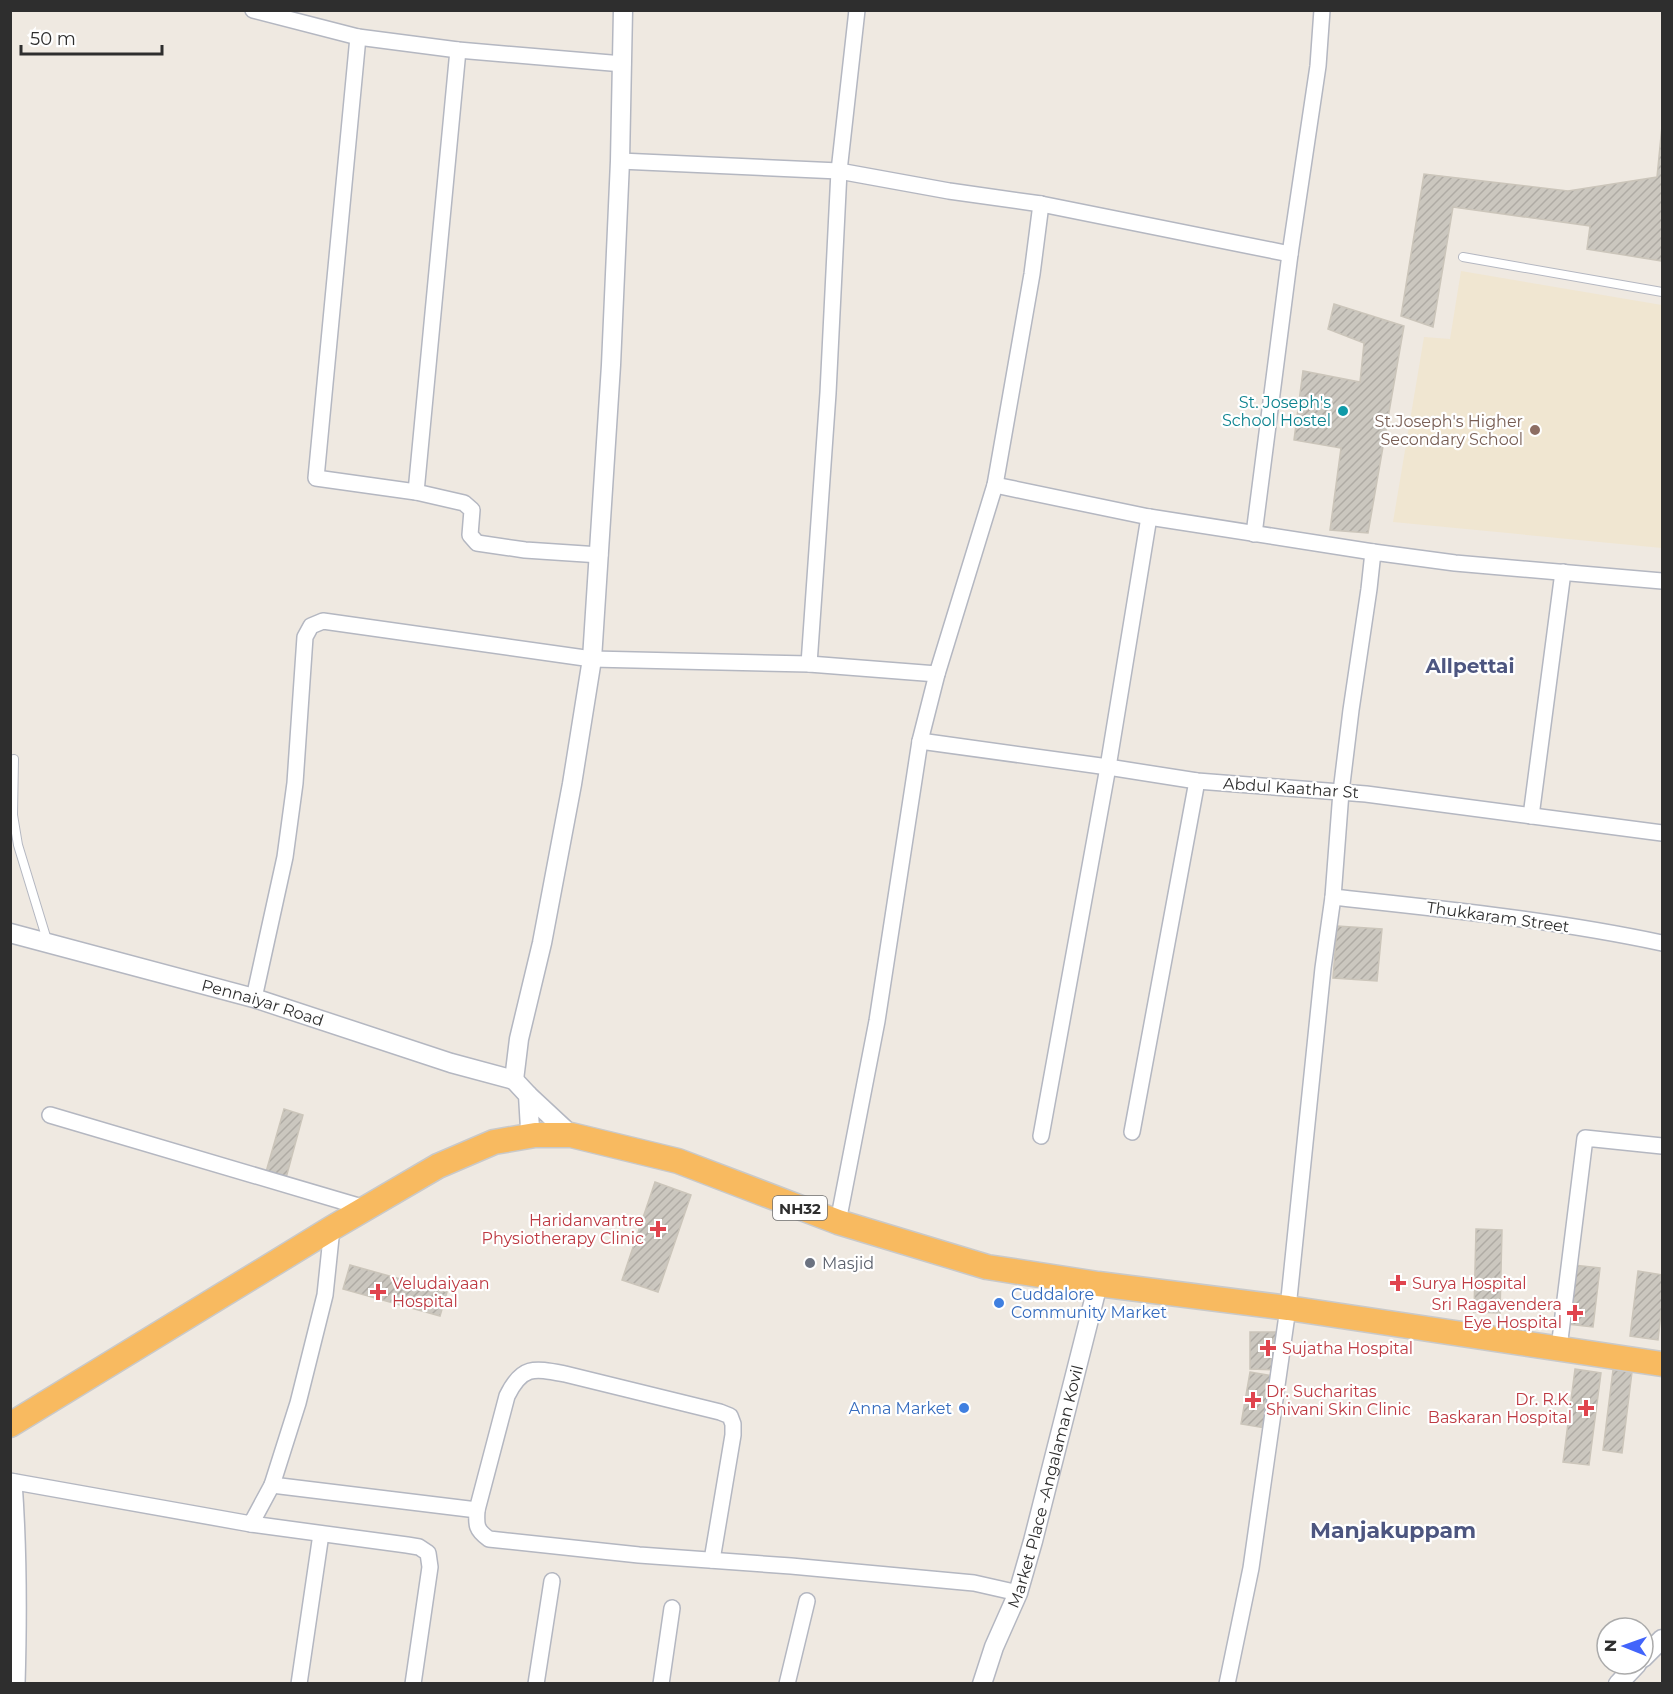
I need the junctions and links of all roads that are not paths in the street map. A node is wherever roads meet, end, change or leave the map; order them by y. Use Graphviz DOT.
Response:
graph roads {
  1 [pos="623,10"];
  2 [pos="857,10"];
  3 [pos="1322,10"];
  4 [pos="254,11"];
  5 [pos="358,37"];
  6 [pos="458,50"];
  7 [pos="623,64"];
  8 [pos="620,161"];
  9 [pos="839,171"];
  10 [pos="1041,204"];
  11 [pos="1290,254"];
  12 [pos="1463,257"];
  13 [pos="1662,291"];
  14 [pos="995,484"];
  15 [pos="416,492"];
  16 [pos="1149,517"];
  17 [pos="1254,534"];
  18 [pos="1373,552"];
  19 [pos="600,555"];
  20 [pos="1563,572"];
  21 [pos="1662,581"];
  22 [pos="592,659"];
  23 [pos="809,664"];
  24 [pos="937,674"];
  25 [pos="920,741"];
  26 [pos="14,759"];
  27 [pos="1108,766"];
  28 [pos="1197,781"];
  29 [pos="1341,792"];
  30 [pos="1531,816"];
  31 [pos="1662,833"];
  32 [pos="1333,897"];
  33 [pos="10,933"];
  34 [pos="48,942"];
  35 [pos="1662,943"];
  36 [pos="254,998"];
  37 [pos="514,1080"];
  38 [pos="528,1095"];
  39 [pos="50,1115"];
  40 [pos="1132,1132"];
  41 [pos="571,1135"];
  42 [pos="1041,1136"];
  43 [pos="528,1137"];
  44 [pos="1662,1146"];
  45 [pos="365,1208"];
  46 [pos="838,1222"];
  47 [pos="332,1228"];
  48 [pos="1098,1284"];
  49 [pos="1288,1308"];
  50 [pos="1559,1348"];
  51 [pos="1662,1364"];
  52 [pos="10,1425"];
  53 [pos="12,1481"];
  54 [pos="272,1485"];
  55 [pos="477,1510"];
  56 [pos="251,1524"];
  57 [pos="321,1534"];
  58 [pos="712,1560"];
  59 [pos="552,1581"];
  60 [pos="1018,1593"];
  61 [pos="807,1602"];
  62 [pos="672,1608"];
  63 [pos="17,1683"];
  64 [pos="299,1683"];
  65 [pos="413,1683"];
  66 [pos="536,1683"];
  67 [pos="661,1683"];
  68 [pos="788,1683"];
  69 [pos="982,1683"];
  70 [pos="1227,1683"];
  1 -- 7 [label="street"];
  2 -- 9 [label="street"];
  3 -- 11 [label="street"];
  4 -- 5 [label="street"];
  5 -- 6 [label="street"];
  5 -- 15 [label="street"];
  6 -- 7 [label="street"];
  6 -- 15 [label="street"];
  7 -- 8 [label="street"];
  8 -- 9 [label="street"];
  8 -- 19 [label="street"];
  9 -- 10 [label="street"];
  9 -- 23 [label="street"];
  10 -- 11 [label="street"];
  10 -- 14 [label="street"];
  11 -- 17 [label="street"];
  12 -- 13 [label="lane"];
  14 -- 16 [label="street"];
  14 -- 24 [label="street"];
  15 -- 19 [label="street"];
  16 -- 17 [label="street"];
  16 -- 27 [label="street"];
  17 -- 18 [label="street"];
  18 -- 20 [label="street"];
  18 -- 29 [label="street"];
  19 -- 22 [label="street"];
  20 -- 21 [label="street"];
  20 -- 30 [label="street"];
  22 -- 23 [label="street"];
  22 -- 36 [label="street"];
  22 -- 37 [label="street"];
  23 -- 24 [label="street"];
  24 -- 25 [label="street"];
  25 -- 27 [label="street, Abdul Kaathar St"];
  25 -- 46 [label="street"];
  26 -- 34 [label="lane"];
  27 -- 28 [label="street, Abdul Kaathar St"];
  27 -- 42 [label="street"];
  28 -- 29 [label="street, Abdul Kaathar St"];
  28 -- 40 [label="street"];
  29 -- 30 [label="street, Abdul Kaathar St"];
  29 -- 32 [label="street"];
  30 -- 31 [label="street, Abdul Kaathar St"];
  32 -- 35 [label="street, Thukkaram Street"];
  32 -- 49 [label="street"];
  33 -- 34 [label="street, Pennaiyar Road"];
  34 -- 36 [label="street, Pennaiyar Road"];
  36 -- 37 [label="street, Pennaiyar Road"];
  37 -- 38 [label="street"];
  38 -- 41 [label="street"];
  38 -- 43 [label="street"];
  39 -- 45 [label="street"];
  41 -- 43 [label="highway, NH32"];
  41 -- 46 [label="highway, NH32"];
  43 -- 45 [label="highway, NH32"];
  44 -- 50 [label="street"];
  45 -- 47 [label="highway, NH32"];
  46 -- 48 [label="highway, NH32"];
  47 -- 52 [label="highway, NH32"];
  47 -- 54 [label="street"];
  48 -- 49 [label="highway, NH32"];
  48 -- 60 [label="street, Market Place -Angalaman Kovil"];
  49 -- 50 [label="highway, NH32"];
  49 -- 70 [label="street"];
  50 -- 51 [label="highway, NH32"];
  53 -- 56 [label="street"];
  53 -- 63 [label="street"];
  54 -- 55 [label="street"];
  54 -- 56 [label="street"];
  55 -- 58 [label="street"];
  55 -- 58 [label="street"];
  56 -- 57 [label="street"];
  57 -- 64 [label="street"];
  57 -- 65 [label="street"];
  58 -- 60 [label="street"];
  59 -- 66 [label="street"];
  60 -- 69 [label="street, Market Place -Angalaman Kovil"];
  61 -- 68 [label="street"];
  62 -- 67 [label="street"];
}
